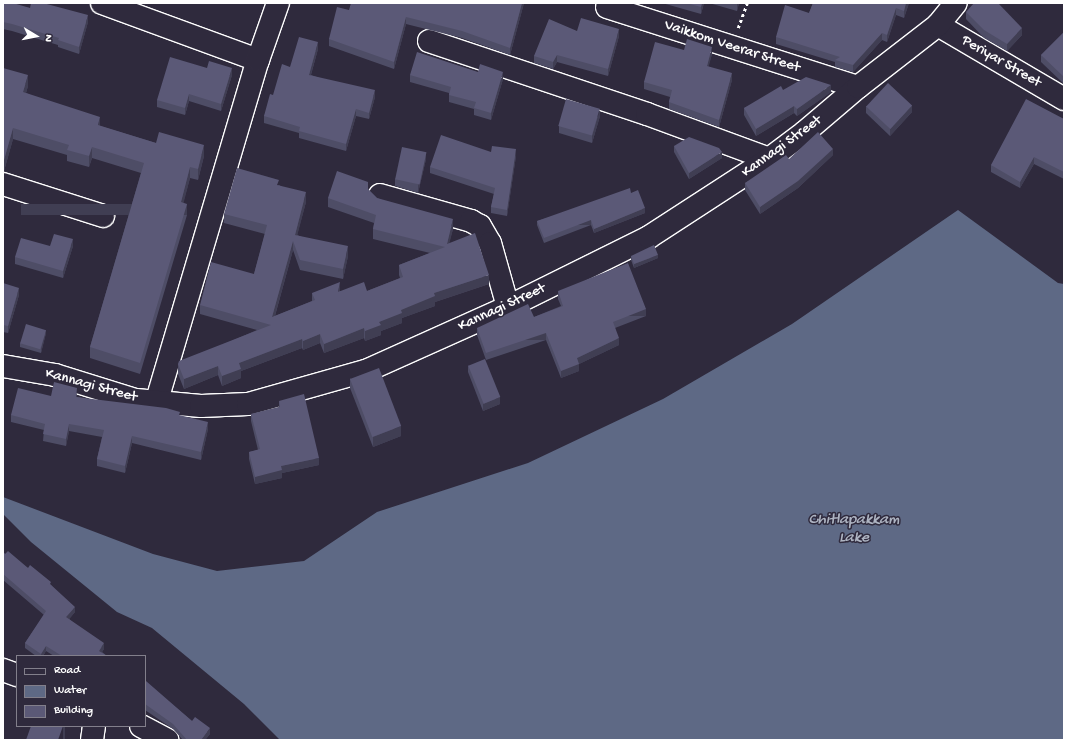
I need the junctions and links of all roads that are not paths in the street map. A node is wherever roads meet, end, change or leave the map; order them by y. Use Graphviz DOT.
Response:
graph roads {
  1 [pos="102,3"];
  2 [pos="278,3"];
  3 [pos="956,3"];
  4 [pos="607,7"];
  5 [pos="938,25"];
  6 [pos="429,41"];
  7 [pos="258,60"];
  8 [pos="858,87"];
  9 [pos="1064,99"];
  10 [pos="769,159"];
  11 [pos="3,184"];
  12 [pos="380,195"];
  13 [pos="103,216"];
  14 [pos="508,307"];
  15 [pos="3,366"];
  16 [pos="157,400"];
  17 [pos="3,670"];
  18 [pos="16,675"];
  19 [pos="94,727"];
  20 [pos="143,727"];
  21 [pos="92,740"];
  22 [pos="167,740"];
  1 -- 7 [label="street"];
  2 -- 7 [label="street"];
  3 -- 5 [label="street, Kannagi Street"];
  4 -- 8 [label="street, Vaikkom Veerar Street"];
  5 -- 8 [label="street, Kannagi Street"];
  5 -- 9 [label="street, Periyar Street"];
  6 -- 10 [label="street"];
  7 -- 16 [label="street"];
  8 -- 10 [label="street, Kannagi Street"];
  10 -- 14 [label="street, Kannagi Street"];
  11 -- 13 [label="street"];
  12 -- 14 [label="street"];
  14 -- 16 [label="street, Kannagi Street"];
  15 -- 16 [label="street, Kannagi Street"];
  17 -- 18 [label="street"];
  19 -- 21 [label="street"];
  20 -- 22 [label="street"];
}
